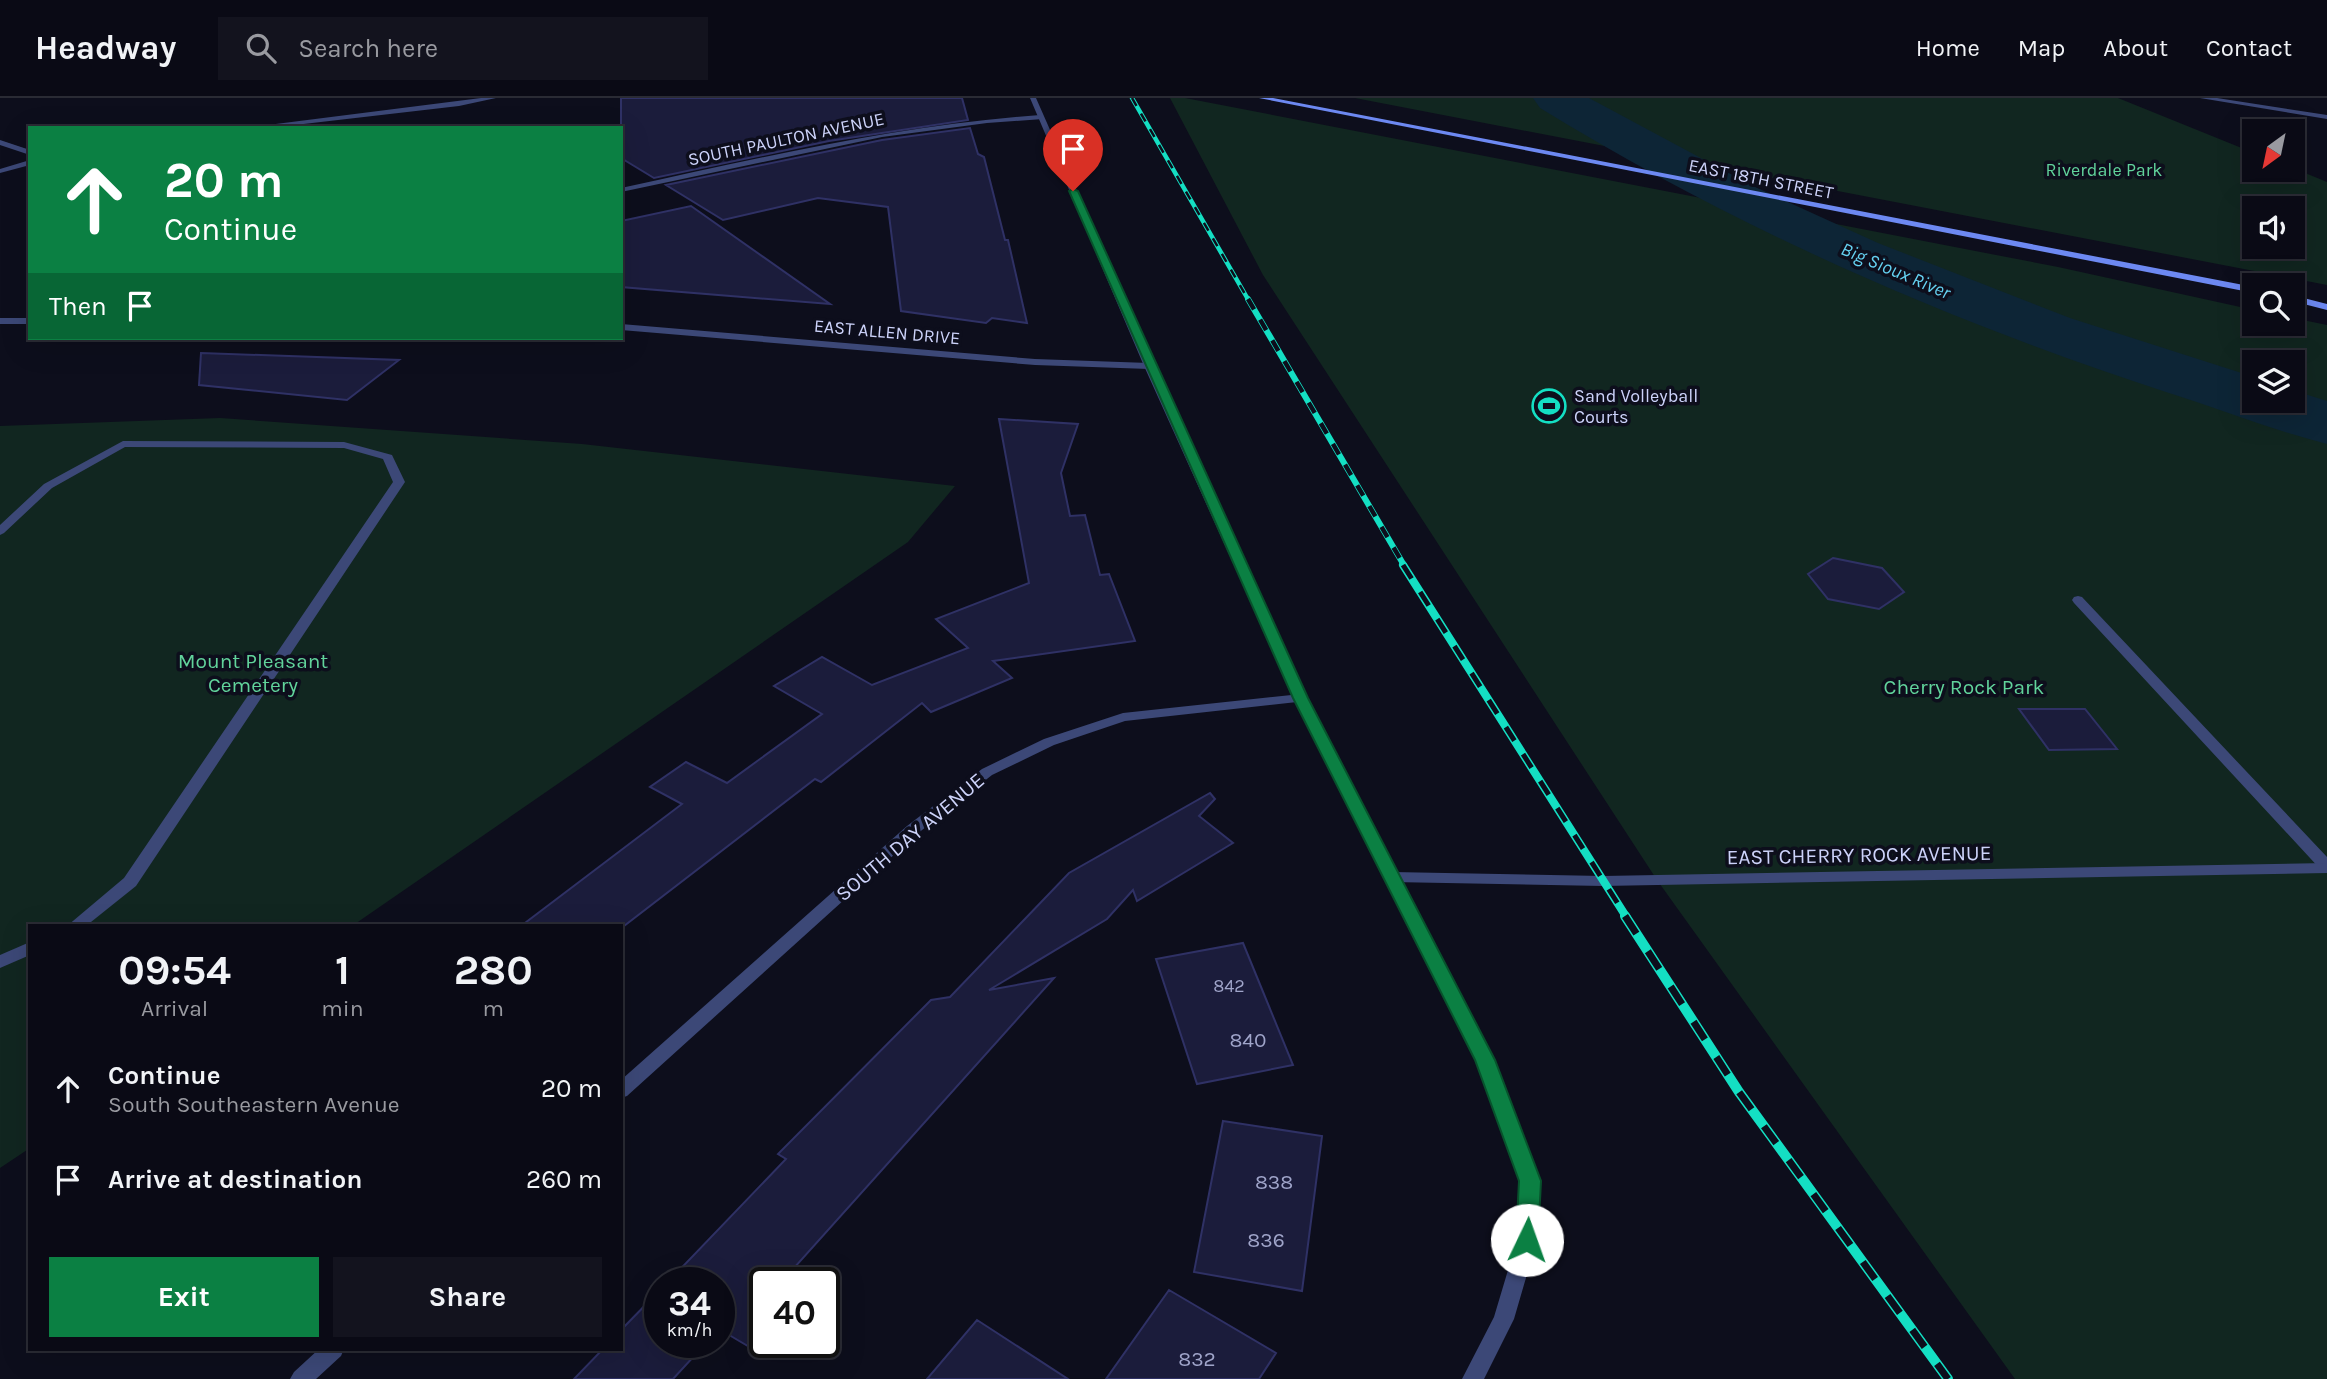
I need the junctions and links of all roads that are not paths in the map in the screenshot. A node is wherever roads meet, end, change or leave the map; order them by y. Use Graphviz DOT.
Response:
graph roads {
  1 [pos="493,98"];
  2 [pos="1034,98"];
  3 [pos="1262,98"];
  4 [pos="2203,98"];
  5 [pos="1041,117"];
  6 [pos="2327,117"];
  7 [pos="266,126"];
  8 [pos="0,142"];
  9 [pos="28,152"];
  10 [pos="28,163"];
  11 [pos="0,172"];
  12 [pos="623,190"];
  13 [pos="2242,288"];
  14 [pos="2305,300"];
  15 [pos="2327,304"];
  16 [pos="28,320"];
  17 [pos="0,321"];
  18 [pos="623,327"];
  19 [pos="1149,366"];
  20 [pos="0,531"];
  21 [pos="2078,600"];
  22 [pos="1301,698"];
  23 [pos="2327,867"];
  24 [pos="1392,877"];
  25 [pos="78,924"];
  26 [pos="28,949"];
  27 [pos="0,962"];
  28 [pos="623,1089"];
  29 [pos="332,1351"];
  30 [pos="301,1379"];
  31 [pos="1473,1379"];
  1 -- 7 [label="street"];
  2 -- 5 [label="street"];
  3 -- 13 [label="main road, EAST 18TH STREET"];
  4 -- 6 [label="street"];
  5 -- 12 [label="street, SOUTH PAULTON AVENUE"];
  5 -- 19 [label="street"];
  8 -- 9 [label="street"];
  10 -- 11 [label="street"];
  14 -- 15 [label="main road"];
  16 -- 17 [label="street"];
  18 -- 19 [label="street, EAST ALLEN DRIVE"];
  19 -- 22 [label="street"];
  20 -- 25 [label="street"];
  21 -- 23 [label="street"];
  22 -- 24 [label="street"];
  22 -- 28 [label="street, SOUTH DAY AVENUE"];
  23 -- 24 [label="street, EAST CHERRY ROCK AVENUE"];
  24 -- 31 [label="street"];
  26 -- 27 [label="street"];
  29 -- 30 [label="street"];
}
